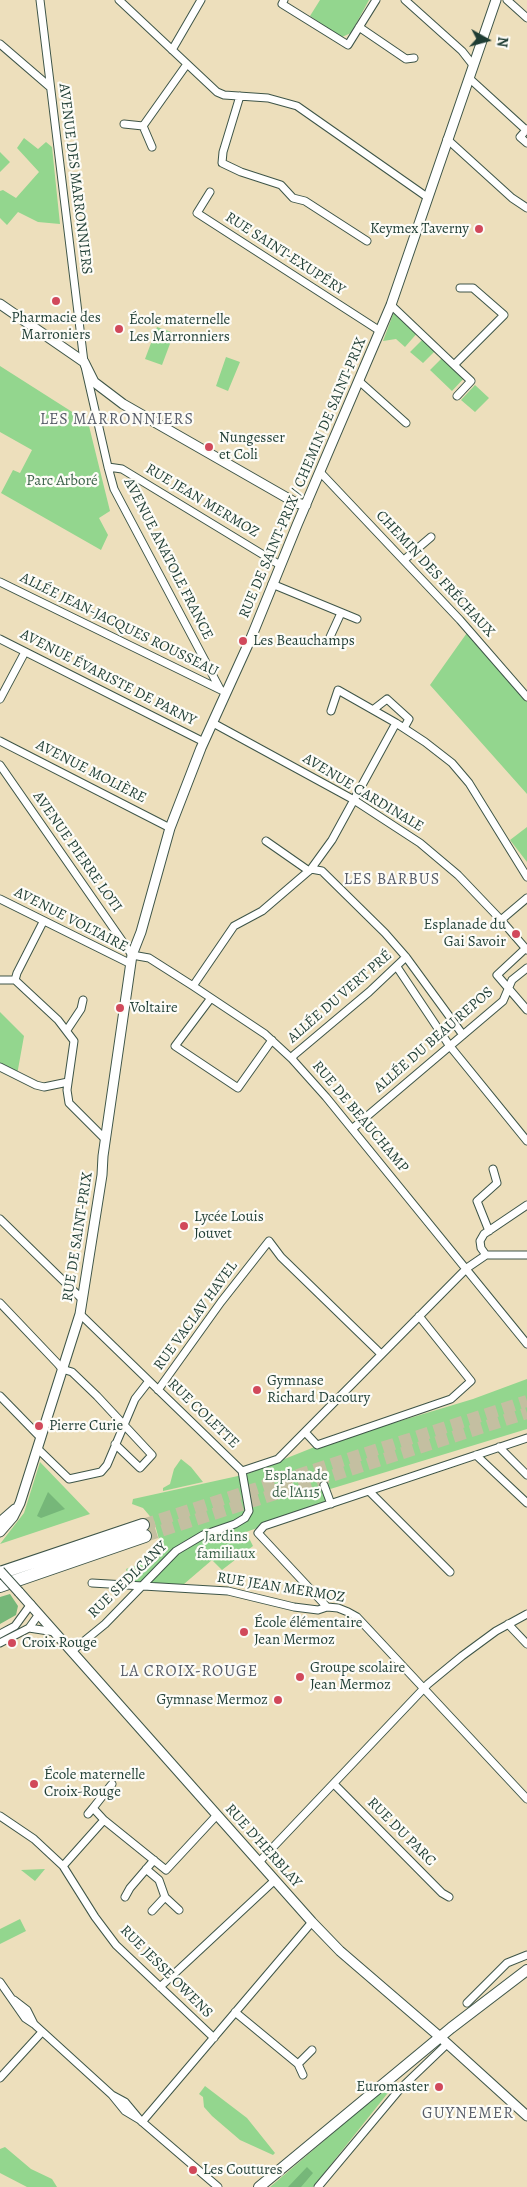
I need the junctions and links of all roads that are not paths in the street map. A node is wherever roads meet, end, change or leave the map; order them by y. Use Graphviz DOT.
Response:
graph roads {
  1 [pos="40,0"];
  2 [pos="118,0"];
  3 [pos="201,0"];
  4 [pos="376,0"];
  5 [pos="405,0"];
  6 [pos="496,0"];
  7 [pos="507,0"];
  8 [pos="283,2"];
  9 [pos="527,18"];
  10 [pos="360,27"];
  11 [pos="0,44"];
  12 [pos="172,50"];
  13 [pos="462,51"];
  14 [pos="477,53"];
  15 [pos="414,58"];
  16 [pos="187,64"];
  17 [pos="473,65"];
  18 [pos="469,78"];
  19 [pos="50,87"];
  20 [pos="240,96"];
  21 [pos="124,124"];
  22 [pos="143,126"];
  23 [pos="527,129"];
  24 [pos="447,139"];
  25 [pos="527,143"];
  26 [pos="152,147"];
  27 [pos="210,192"];
  28 [pos="427,197"];
  29 [pos="527,208"];
  30 [pos="367,241"];
  31 [pos="460,288"];
  32 [pos="0,304"];
  33 [pos="391,305"];
  34 [pos="380,331"];
  35 [pos="84,362"];
  36 [pos="454,365"];
  37 [pos="359,381"];
  38 [pos="457,396"];
  39 [pos="406,423"];
  40 [pos="108,466"];
  41 [pos="320,472"];
  42 [pos="306,505"];
  43 [pos="431,537"];
  44 [pos="404,560"];
  45 [pos="280,565"];
  46 [pos="0,582"];
  47 [pos="272,584"];
  48 [pos="341,613"];
  49 [pos="358,620"];
  50 [pos="330,637"];
  51 [pos="0,639"];
  52 [pos="25,652"];
  53 [pos="223,691"];
  54 [pos="527,697"];
  55 [pos="0,700"];
  56 [pos="374,709"];
  57 [pos="331,711"];
  58 [pos="213,723"];
  59 [pos="396,723"];
  60 [pos="404,728"];
  61 [pos="0,741"];
  62 [pos="204,742"];
  63 [pos="0,765"];
  64 [pos="354,800"];
  65 [pos="170,828"];
  66 [pos="266,841"];
  67 [pos="310,870"];
  68 [pos="527,876"];
  69 [pos="527,898"];
  70 [pos="0,899"];
  71 [pos="502,920"];
  72 [pos="43,922"];
  73 [pos="526,949"];
  74 [pos="406,957"];
  75 [pos="132,960"];
  76 [pos="397,967"];
  77 [pos="527,968"];
  78 [pos="0,980"];
  79 [pos="15,980"];
  80 [pos="193,986"];
  81 [pos="509,990"];
  82 [pos="211,998"];
  83 [pos="83,1000"];
  84 [pos="527,1010"];
  85 [pos="68,1030"];
  86 [pos="463,1035"];
  87 [pos="272,1040"];
  88 [pos="449,1045"];
  89 [pos="292,1059"];
  90 [pos="0,1067"];
  91 [pos="68,1082"];
  92 [pos="352,1129"];
  93 [pos="106,1140"];
  94 [pos="527,1141"];
  95 [pos="494,1169"];
  96 [pos="527,1205"];
  97 [pos="0,1219"];
  98 [pos="489,1231"];
  99 [pos="486,1255"];
  100 [pos="527,1255"];
  101 [pos="467,1268"];
  102 [pos="82,1299"];
  103 [pos="0,1304"];
  104 [pos="80,1314"];
  105 [pos="418,1316"];
  106 [pos="527,1344"];
  107 [pos="380,1354"];
  108 [pos="62,1369"];
  109 [pos="149,1381"];
  110 [pos="158,1390"];
  111 [pos="0,1396"];
  112 [pos="123,1425"];
  113 [pos="305,1432"];
  114 [pos="41,1438"];
  115 [pos="527,1438"];
  116 [pos="115,1444"];
  117 [pos="499,1447"];
  118 [pos="38,1448"];
  119 [pos="476,1455"];
  120 [pos="242,1471"];
  121 [pos="527,1475"];
  122 [pos="324,1485"];
  123 [pos="369,1491"];
  124 [pos="527,1503"];
  125 [pos="331,1504"];
  126 [pos="19,1506"];
  127 [pos="0,1522"];
  128 [pos="0,1532"];
  129 [pos="0,1572"];
  130 [pos="450,1572"];
  131 [pos="92,1583"];
  132 [pos="0,1586"];
  133 [pos="141,1587"];
  134 [pos="31,1604"];
  135 [pos="327,1607"];
  136 [pos="39,1614"];
  137 [pos="527,1614"];
  138 [pos="508,1624"];
  139 [pos="29,1628"];
  140 [pos="56,1632"];
  141 [pos="0,1634"];
  142 [pos="0,1643"];
  143 [pos="527,1644"];
  144 [pos="72,1651"];
  145 [pos="424,1689"];
  146 [pos="112,1784"];
  147 [pos="334,1784"];
  148 [pos="527,1798"];
  149 [pos="217,1815"];
  150 [pos="0,1816"];
  151 [pos="104,1820"];
  152 [pos="154,1860"];
  153 [pos="259,1862"];
  154 [pos="63,1866"];
  155 [pos="146,1869"];
  156 [pos="274,1880"];
  157 [pos="125,1897"];
  158 [pos="165,1897"];
  159 [pos="449,1897"];
  160 [pos="179,1910"];
  161 [pos="152,1912"];
  162 [pos="312,1922"];
  163 [pos="527,1955"];
  164 [pos="527,1970"];
  165 [pos="0,1982"];
  166 [pos="160,1987"];
  167 [pos="466,2003"];
  168 [pos="235,2012"];
  169 [pos="42,2032"];
  170 [pos="214,2038"];
  171 [pos="444,2041"];
  172 [pos="312,2050"];
  173 [pos="298,2064"];
  174 [pos="303,2075"];
  175 [pos="0,2078"];
  176 [pos="527,2116"];
  177 [pos="141,2121"];
  178 [pos="286,2166"];
  179 [pos="218,2187"];
  180 [pos="259,2187"];
  181 [pos="267,2187"];
  182 [pos="318,2187"];
  1 -- 19 [label="street, AVENUE DES MARRONNIERS"];
  2 -- 12 [label="street"];
  3 -- 12 [label="street"];
  4 -- 10 [label="street"];
  5 -- 13 [label="street"];
  6 -- 14 [label="street, RUE DE SAINT-PRIX / CHEMIN DE SAINT-PRIX"];
  7 -- 9 [label="street"];
  8 -- 10 [label="street"];
  10 -- 15 [label="street"];
  11 -- 19 [label="street"];
  12 -- 16 [label="street"];
  13 -- 14 [label="street"];
  13 -- 17 [label="street"];
  14 -- 17 [label="street, RUE DE SAINT-PRIX / CHEMIN DE SAINT-PRIX"];
  16 -- 20 [label="street"];
  16 -- 22 [label="street"];
  17 -- 18 [label="street, RUE DE SAINT-PRIX / CHEMIN DE SAINT-PRIX"];
  18 -- 23 [label="street"];
  18 -- 24 [label="street, RUE DE SAINT-PRIX / CHEMIN DE SAINT-PRIX"];
  19 -- 35 [label="street, AVENUE DES MARRONNIERS"];
  20 -- 28 [label="street"];
  20 -- 30 [label="street"];
  21 -- 22 [label="street"];
  22 -- 26 [label="street"];
  23 -- 25 [label="street"];
  24 -- 28 [label="street, RUE DE SAINT-PRIX / CHEMIN DE SAINT-PRIX"];
  24 -- 29 [label="street"];
  27 -- 34 [label="street, RUE SAINT-EXUPÉRY"];
  28 -- 33 [label="street, RUE DE SAINT-PRIX / CHEMIN DE SAINT-PRIX"];
  31 -- 36 [label="street"];
  32 -- 35 [label="street"];
  33 -- 34 [label="street, RUE DE SAINT-PRIX / CHEMIN DE SAINT-PRIX"];
  33 -- 36 [label="street"];
  34 -- 37 [label="street, RUE DE SAINT-PRIX / CHEMIN DE SAINT-PRIX"];
  35 -- 40 [label="street, AVENUE ANATOLE FRANCE"];
  35 -- 42 [label="street"];
  36 -- 38 [label="street"];
  37 -- 39 [label="street"];
  37 -- 41 [label="street, RUE DE SAINT-PRIX / CHEMIN DE SAINT-PRIX"];
  40 -- 45 [label="street, RUE JEAN MERMOZ"];
  40 -- 53 [label="street, AVENUE ANATOLE FRANCE"];
  41 -- 42 [label="street, RUE DE SAINT-PRIX / CHEMIN DE SAINT-PRIX"];
  41 -- 44 [label="street, CHEMIN DES FRÉCHAUX"];
  42 -- 45 [label="street, RUE DE SAINT-PRIX / CHEMIN DE SAINT-PRIX"];
  43 -- 44 [label="street"];
  44 -- 54 [label="street, CHEMIN DES FRÉCHAUX"];
  45 -- 47 [label="street, RUE DE SAINT-PRIX / CHEMIN DE SAINT-PRIX"];
  46 -- 53 [label="street, ALLÉE JEAN-JACQUES ROUSSEAU"];
  47 -- 48 [label="street"];
  47 -- 53 [label="street, RUE DE SAINT-PRIX / CHEMIN DE SAINT-PRIX"];
  48 -- 49 [label="street"];
  48 -- 50 [label="street"];
  51 -- 52 [label="street, AVENUE ÉVARISTE DE PARNY"];
  52 -- 55 [label="street"];
  52 -- 62 [label="street, AVENUE ÉVARISTE DE PARNY"];
  53 -- 58 [label="street, RUE DE SAINT-PRIX / CHEMIN DE SAINT-PRIX"];
  56 -- 57 [label="street"];
  56 -- 59 [label="street"];
  56 -- 60 [label="street"];
  58 -- 62 [label="street, RUE DE SAINT-PRIX / CHEMIN DE SAINT-PRIX"];
  58 -- 64 [label="street, AVENUE CARDINALE"];
  59 -- 60 [label="street"];
  59 -- 64 [label="street"];
  60 -- 68 [label="street"];
  61 -- 65 [label="street, AVENUE MOLIÈRE"];
  62 -- 65 [label="street, RUE DE SAINT-PRIX / CHEMIN DE SAINT-PRIX"];
  63 -- 75 [label="street, AVENUE PIERRE LOTI"];
  64 -- 67 [label="street"];
  64 -- 71 [label="street, AVENUE CARDINALE"];
  65 -- 75 [label="street, RUE DE SAINT-PRIX / CHEMIN DE SAINT-PRIX"];
  66 -- 67 [label="street"];
  67 -- 74 [label="street"];
  67 -- 80 [label="street"];
  69 -- 71 [label="street"];
  70 -- 72 [label="street, AVENUE VOLTAIRE"];
  71 -- 73 [label="street, AVENUE CARDINALE"];
  72 -- 75 [label="street, AVENUE VOLTAIRE"];
  72 -- 79 [label="street"];
  73 -- 81 [label="street"];
  74 -- 76 [label="street, ALLÉE DU VERT PRÉ"];
  74 -- 86 [label="street"];
  75 -- 80 [label="street, RUE DE BEAUCHAMP"];
  75 -- 93 [label="street, RUE DE SAINT-PRIX"];
  76 -- 88 [label="street"];
  76 -- 89 [label="street, ALLÉE DU VERT PRÉ"];
  77 -- 81 [label="street, ALLÉE DU BEAU REPOS"];
  78 -- 79 [label="street"];
  79 -- 85 [label="street"];
  80 -- 82 [label="street, RUE DE BEAUCHAMP"];
  81 -- 84 [label="street"];
  81 -- 86 [label="street, ALLÉE DU BEAU REPOS"];
  82 -- 87 [label="street, RUE DE BEAUCHAMP"];
  82 -- 87 [label="street"];
  83 -- 85 [label="street"];
  85 -- 91 [label="street"];
  86 -- 88 [label="street, ALLÉE DU BEAU REPOS"];
  87 -- 89 [label="street, RUE DE BEAUCHAMP"];
  88 -- 92 [label="street, ALLÉE DU BEAU REPOS"];
  88 -- 94 [label="street"];
  89 -- 92 [label="street, RUE DE BEAUCHAMP"];
  90 -- 91 [label="street"];
  91 -- 93 [label="street"];
  92 -- 101 [label="street, RUE DE BEAUCHAMP"];
  93 -- 102 [label="street, RUE DE SAINT-PRIX"];
  95 -- 98 [label="street"];
  96 -- 98 [label="street"];
  97 -- 102 [label="street"];
  98 -- 99 [label="street"];
  99 -- 100 [label="street"];
  99 -- 101 [label="street"];
  101 -- 105 [label="street"];
  101 -- 106 [label="street, RUE DE BEAUCHAMP"];
  102 -- 104 [label="street, RUE DE SAINT-PRIX"];
  103 -- 108 [label="street"];
  104 -- 108 [label="street, RUE DE SAINT-PRIX"];
  104 -- 109 [label="street, RUE COLETTE"];
  105 -- 107 [label="street"];
  105 -- 113 [label="street"];
  107 -- 110 [label="street, RUE VACLAV HAVEL"];
  107 -- 113 [label="street"];
  108 -- 112 [label="street"];
  108 -- 114 [label="street, RUE DE SAINT-PRIX"];
  109 -- 110 [label="street, RUE COLETTE"];
  109 -- 112 [label="street"];
  110 -- 120 [label="street, RUE COLETTE"];
  111 -- 114 [label="street"];
  112 -- 116 [label="street"];
  112 -- 116 [label="street"];
  113 -- 120 [label="street"];
  114 -- 118 [label="street, RUE DE SAINT-PRIX"];
  115 -- 117 [label="street"];
  116 -- 118 [label="street"];
  117 -- 119 [label="street"];
  117 -- 121 [label="street"];
  118 -- 126 [label="street, RUE DE SAINT-PRIX"];
  119 -- 123 [label="street"];
  119 -- 124 [label="street"];
  120 -- 133 [label="street, RUE SEDLCANY"];
  122 -- 125 [label="street"];
  123 -- 125 [label="street"];
  123 -- 130 [label="street"];
  125 -- 135 [label="street"];
  126 -- 127 [label="street"];
  126 -- 128 [label="street, RUE DE SAINT-PRIX"];
  129 -- 132 [label="highway"];
  129 -- 134 [label="street, RUE D'HERBLAY, bridge"];
  131 -- 133 [label="street, RUE JEAN MERMOZ"];
  133 -- 135 [label="street, RUE JEAN MERMOZ"];
  133 -- 144 [label="street, RUE SEDLCANY"];
  134 -- 136 [label="street, RUE D'HERBLAY"];
  134 -- 141 [label="street"];
  135 -- 145 [label="street, RUE JEAN MERMOZ"];
  136 -- 139 [label="street"];
  136 -- 140 [label="street, RUE D'HERBLAY"];
  137 -- 138 [label="street"];
  138 -- 143 [label="street"];
  138 -- 145 [label="street"];
  139 -- 140 [label="street"];
  139 -- 142 [label="street"];
  140 -- 144 [label="street, RUE D'HERBLAY"];
  144 -- 149 [label="street, RUE D'HERBLAY"];
  145 -- 147 [label="street"];
  145 -- 148 [label="street, RUE JEAN MERMOZ"];
  146 -- 151 [label="street"];
  147 -- 153 [label="street"];
  147 -- 159 [label="street, RUE DU PARC"];
  149 -- 152 [label="street"];
  149 -- 153 [label="street, RUE D'HERBLAY"];
  150 -- 154 [label="street, RUE JESSE OWENS"];
  151 -- 152 [label="street"];
  151 -- 154 [label="street"];
  152 -- 155 [label="street"];
  153 -- 156 [label="street, RUE D'HERBLAY"];
  154 -- 166 [label="street, RUE JESSE OWENS"];
  155 -- 157 [label="street"];
  155 -- 158 [label="street"];
  156 -- 162 [label="street, RUE D'HERBLAY"];
  156 -- 166 [label="street"];
  158 -- 160 [label="street"];
  158 -- 161 [label="street"];
  162 -- 168 [label="street"];
  162 -- 171 [label="street, RUE D'HERBLAY"];
  163 -- 167 [label="street"];
  164 -- 171 [label="main road"];
  165 -- 169 [label="street"];
  166 -- 170 [label="street, RUE JESSE OWENS"];
  168 -- 170 [label="street"];
  168 -- 173 [label="street"];
  169 -- 175 [label="street"];
  169 -- 177 [label="street"];
  170 -- 177 [label="street"];
  171 -- 176 [label="street, RUE D'HERBLAY"];
  171 -- 178 [label="main road"];
  171 -- 182 [label="street"];
  172 -- 173 [label="street"];
  173 -- 174 [label="street"];
  177 -- 179 [label="street"];
  178 -- 180 [label="main road"];
  178 -- 181 [label="main road"];
}
